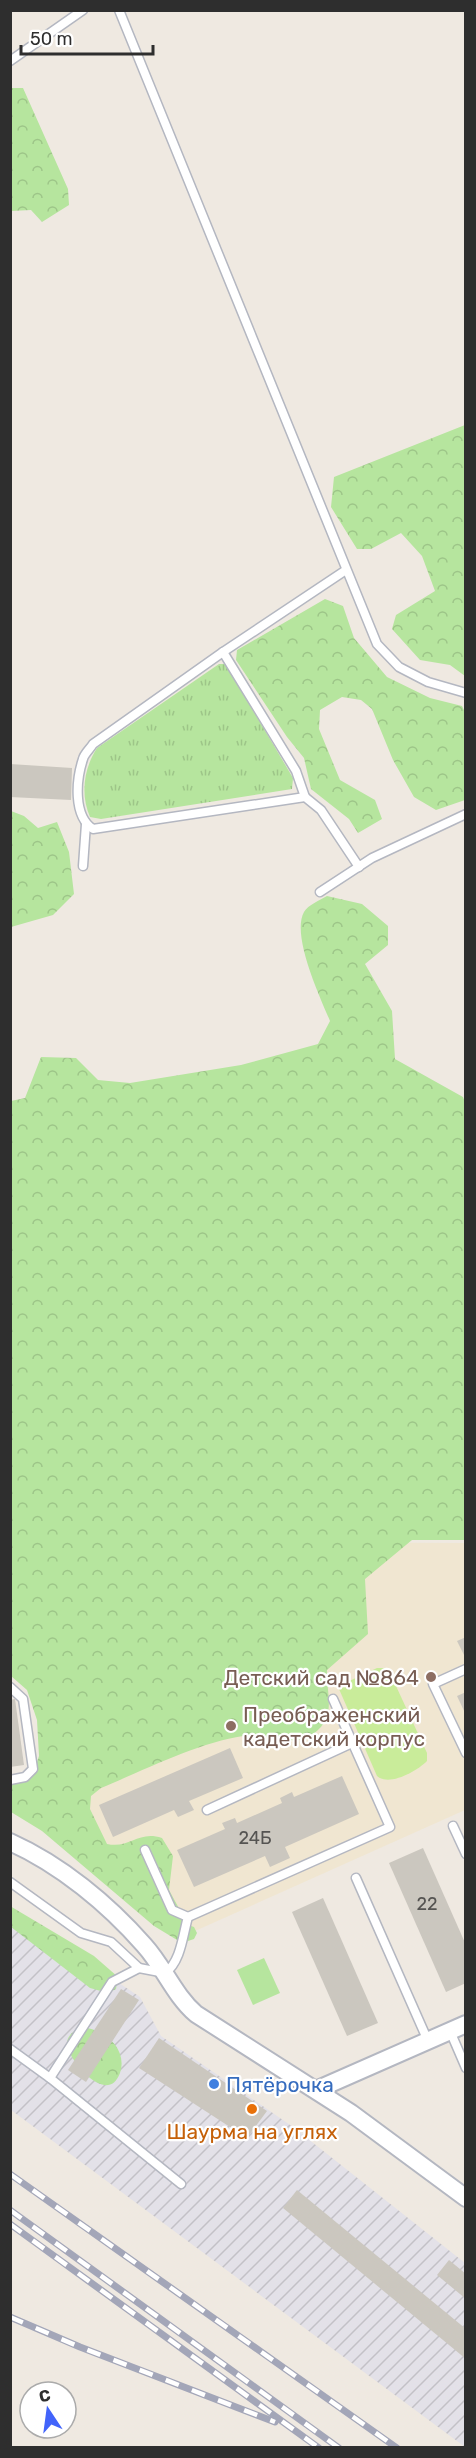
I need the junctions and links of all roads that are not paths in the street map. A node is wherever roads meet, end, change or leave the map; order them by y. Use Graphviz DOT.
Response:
graph roads {
  1 [pos="83,10"];
  2 [pos="119,10"];
  3 [pos="10,61"];
  4 [pos="346,570"];
  5 [pos="223,652"];
  6 [pos="465,693"];
  7 [pos="305,797"];
  8 [pos="465,814"];
  9 [pos="86,824"];
  10 [pos="82,866"];
  11 [pos="359,867"];
  12 [pos="320,892"];
  13 [pos="465,1669"];
  14 [pos="10,1687"];
  15 [pos="333,1699"];
  16 [pos="352,1743"];
  17 [pos="465,1753"];
  18 [pos="10,1780"];
  19 [pos="207,1810"];
  20 [pos="453,1827"];
  21 [pos="10,1842"];
  22 [pos="145,1850"];
  23 [pos="465,1854"];
  24 [pos="356,1878"];
  25 [pos="10,1882"];
  26 [pos="188,1917"];
  27 [pos="139,1968"];
  28 [pos="165,1973"];
  29 [pos="458,2028"];
  30 [pos="428,2041"];
  31 [pos="10,2049"];
  32 [pos="465,2068"];
  33 [pos="50,2078"];
  34 [pos="316,2090"];
  35 [pos="181,2184"];
  36 [pos="465,2198"];
  1 -- 3 [label="lane"];
  2 -- 4 [label="lane"];
  4 -- 5 [label="lane"];
  4 -- 6 [label="lane"];
  5 -- 7 [label="lane"];
  5 -- 9 [label="lane"];
  7 -- 9 [label="lane"];
  7 -- 11 [label="lane"];
  8 -- 11 [label="lane"];
  9 -- 10 [label="lane"];
  11 -- 12 [label="lane"];
  13 -- 17 [label="lane"];
  14 -- 18 [label="lane"];
  15 -- 16 [label="lane"];
  16 -- 19 [label="lane"];
  16 -- 26 [label="lane"];
  20 -- 23 [label="lane"];
  21 -- 28 [label="street"];
  22 -- 26 [label="lane"];
  24 -- 30 [label="lane"];
  25 -- 27 [label="lane"];
  26 -- 28 [label="lane"];
  27 -- 28 [label="lane"];
  27 -- 33 [label="lane"];
  28 -- 34 [label="street"];
  29 -- 30 [label="street"];
  29 -- 32 [label="lane"];
  30 -- 34 [label="street"];
  31 -- 33 [label="lane"];
  33 -- 35 [label="lane"];
  34 -- 36 [label="street"];
}
